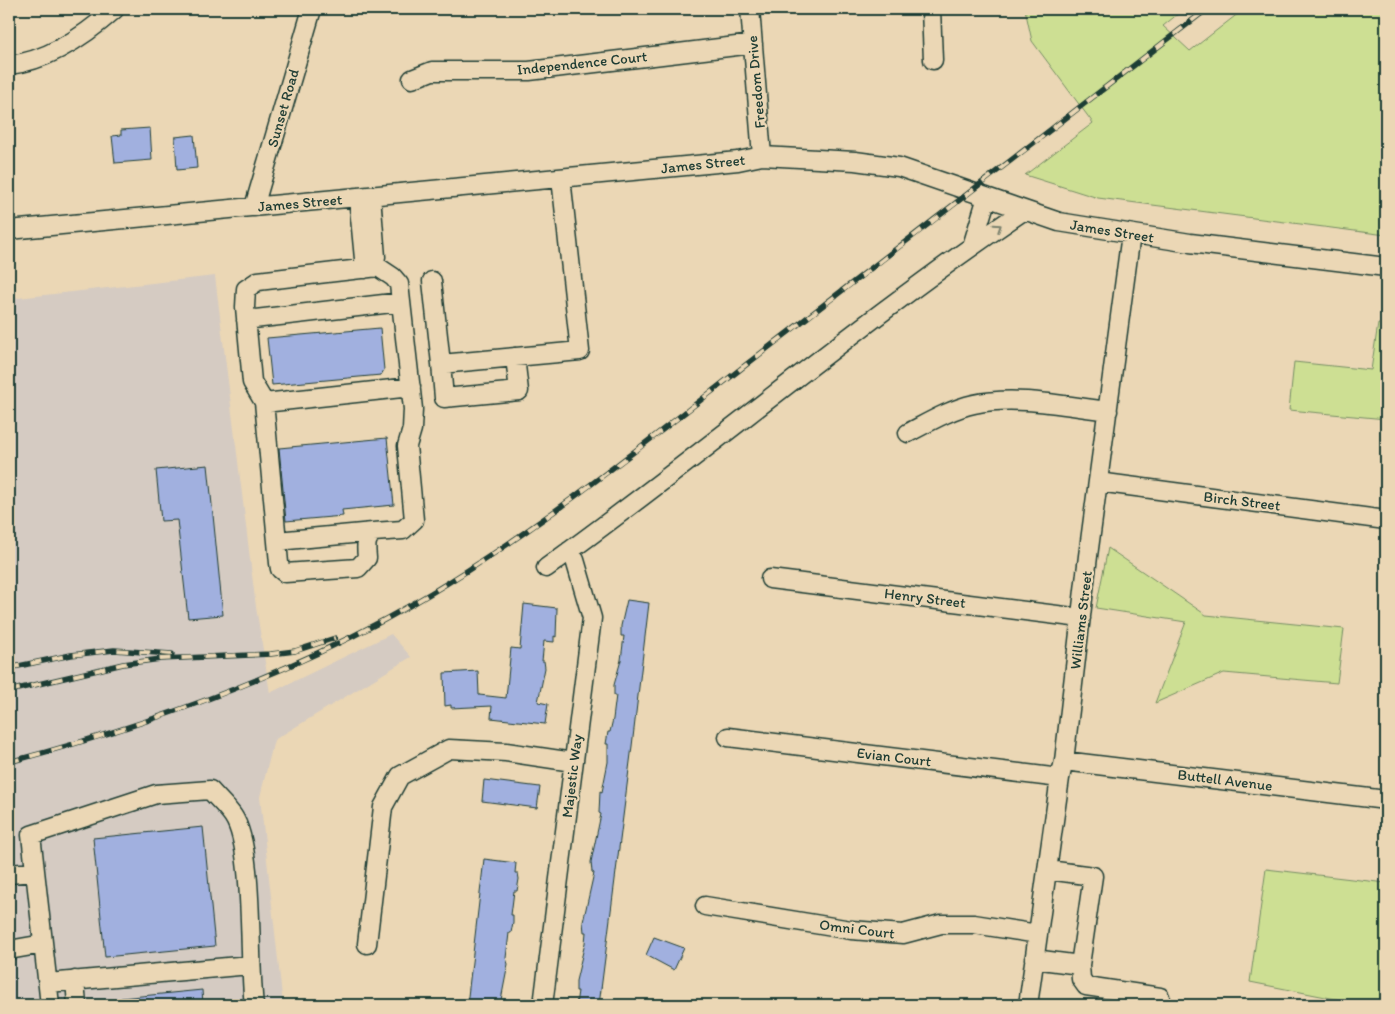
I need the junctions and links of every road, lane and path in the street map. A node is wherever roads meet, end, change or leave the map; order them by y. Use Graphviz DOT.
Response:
graph roads {
  1 [pos="115,9"];
  2 [pos="312,9"];
  3 [pos="750,9"];
  4 [pos="930,9"];
  5 [pos="753,44"];
  6 [pos="933,60"];
  7 [pos="9,64"];
  8 [pos="412,79"];
  9 [pos="762,156"];
  10 [pos="561,178"];
  11 [pos="364,196"];
  12 [pos="987,197"];
  13 [pos="254,207"];
  14 [pos="1023,211"];
  15 [pos="9,230"];
  16 [pos="1131,234"];
  17 [pos="974,243"];
  18 [pos="371,268"];
  19 [pos="1386,268"];
  20 [pos="432,281"];
  21 [pos="401,302"];
  22 [pos="246,320"];
  23 [pos="515,358"];
  24 [pos="441,364"];
  25 [pos="411,388"];
  26 [pos="264,403"];
  27 [pos="1108,411"];
  28 [pos="908,433"];
  29 [pos="1098,482"];
  30 [pos="1386,520"];
  31 [pos="373,532"];
  32 [pos="277,540"];
  33 [pos="569,551"];
  34 [pos="546,568"];
  35 [pos="770,579"];
  36 [pos="1081,618"];
  37 [pos="728,737"];
  38 [pos="574,762"];
  39 [pos="1062,769"];
  40 [pos="1386,800"];
  41 [pos="1048,870"];
  42 [pos="34,872"];
  43 [pos="9,874"];
  44 [pos="705,906"];
  45 [pos="1038,934"];
  46 [pos="44,944"];
  47 [pos="367,944"];
  48 [pos="9,950"];
  49 [pos="1034,959"];
  50 [pos="250,966"];
  51 [pos="1080,966"];
  52 [pos="75,980"];
  53 [pos="48,983"];
  54 [pos="1160,997"];
  55 [pos="50,1005"];
  56 [pos="77,1005"];
  57 [pos="254,1005"];
  58 [pos="543,1005"];
  59 [pos="1028,1005"];
  1 -- 7 [label="street"];
  2 -- 13 [label="street, Sunset Road"];
  3 -- 5 [label="street, Freedom Drive"];
  4 -- 6 [label="street"];
  5 -- 8 [label="street, Independence Court"];
  5 -- 9 [label="street, Freedom Drive"];
  9 -- 10 [label="street, James Street"];
  9 -- 12 [label="street, James Street"];
  10 -- 11 [label="street, James Street"];
  10 -- 23 [label="street"];
  11 -- 13 [label="street, James Street"];
  11 -- 18 [label="street"];
  12 -- 14 [label="street, James Street"];
  12 -- 17 [label="street"];
  13 -- 15 [label="street, James Street"];
  14 -- 16 [label="street, James Street"];
  17 -- 14 [label="street, one-way"];
  16 -- 19 [label="street, James Street"];
  16 -- 27 [label="street, Williams Street"];
  17 -- 33 [label="street"];
  18 -- 21 [label="street"];
  18 -- 22 [label="street"];
  20 -- 24 [label="street"];
  21 -- 22 [label="street"];
  21 -- 25 [label="street"];
  22 -- 26 [label="street"];
  23 -- 24 [label="street"];
  23 -- 24 [label="street"];
  25 -- 26 [label="street"];
  25 -- 31 [label="street"];
  26 -- 32 [label="street"];
  27 -- 28 [label="street"];
  27 -- 29 [label="street, Williams Street"];
  29 -- 30 [label="street, Birch Street"];
  29 -- 36 [label="street, Williams Street"];
  31 -- 32 [label="street"];
  31 -- 32 [label="street"];
  33 -- 34 [label="street"];
  33 -- 38 [label="street, Majestic Way"];
  35 -- 36 [label="street, Henry Street"];
  36 -- 39 [label="street, Williams Street"];
  37 -- 39 [label="street, Evian Court"];
  38 -- 47 [label="street"];
  38 -- 58 [label="street, Majestic Way"];
  39 -- 40 [label="street, Buttell Avenue"];
  39 -- 41 [label="street, Williams Street"];
  41 -- 45 [label="street, Williams Street"];
  41 -- 51 [label="street"];
  42 -- 43 [label="street"];
  42 -- 46 [label="street"];
  42 -- 50 [label="street"];
  44 -- 45 [label="street, Omni Court"];
  45 -- 49 [label="street, Williams Street"];
  46 -- 48 [label="street"];
  46 -- 53 [label="street"];
  49 -- 51 [label="street"];
  49 -- 59 [label="street, Williams Street"];
  50 -- 52 [label="street"];
  50 -- 57 [label="street"];
  51 -- 54 [label="street"];
  52 -- 53 [label="street"];
  52 -- 56 [label="street"];
  53 -- 55 [label="street"];
}
